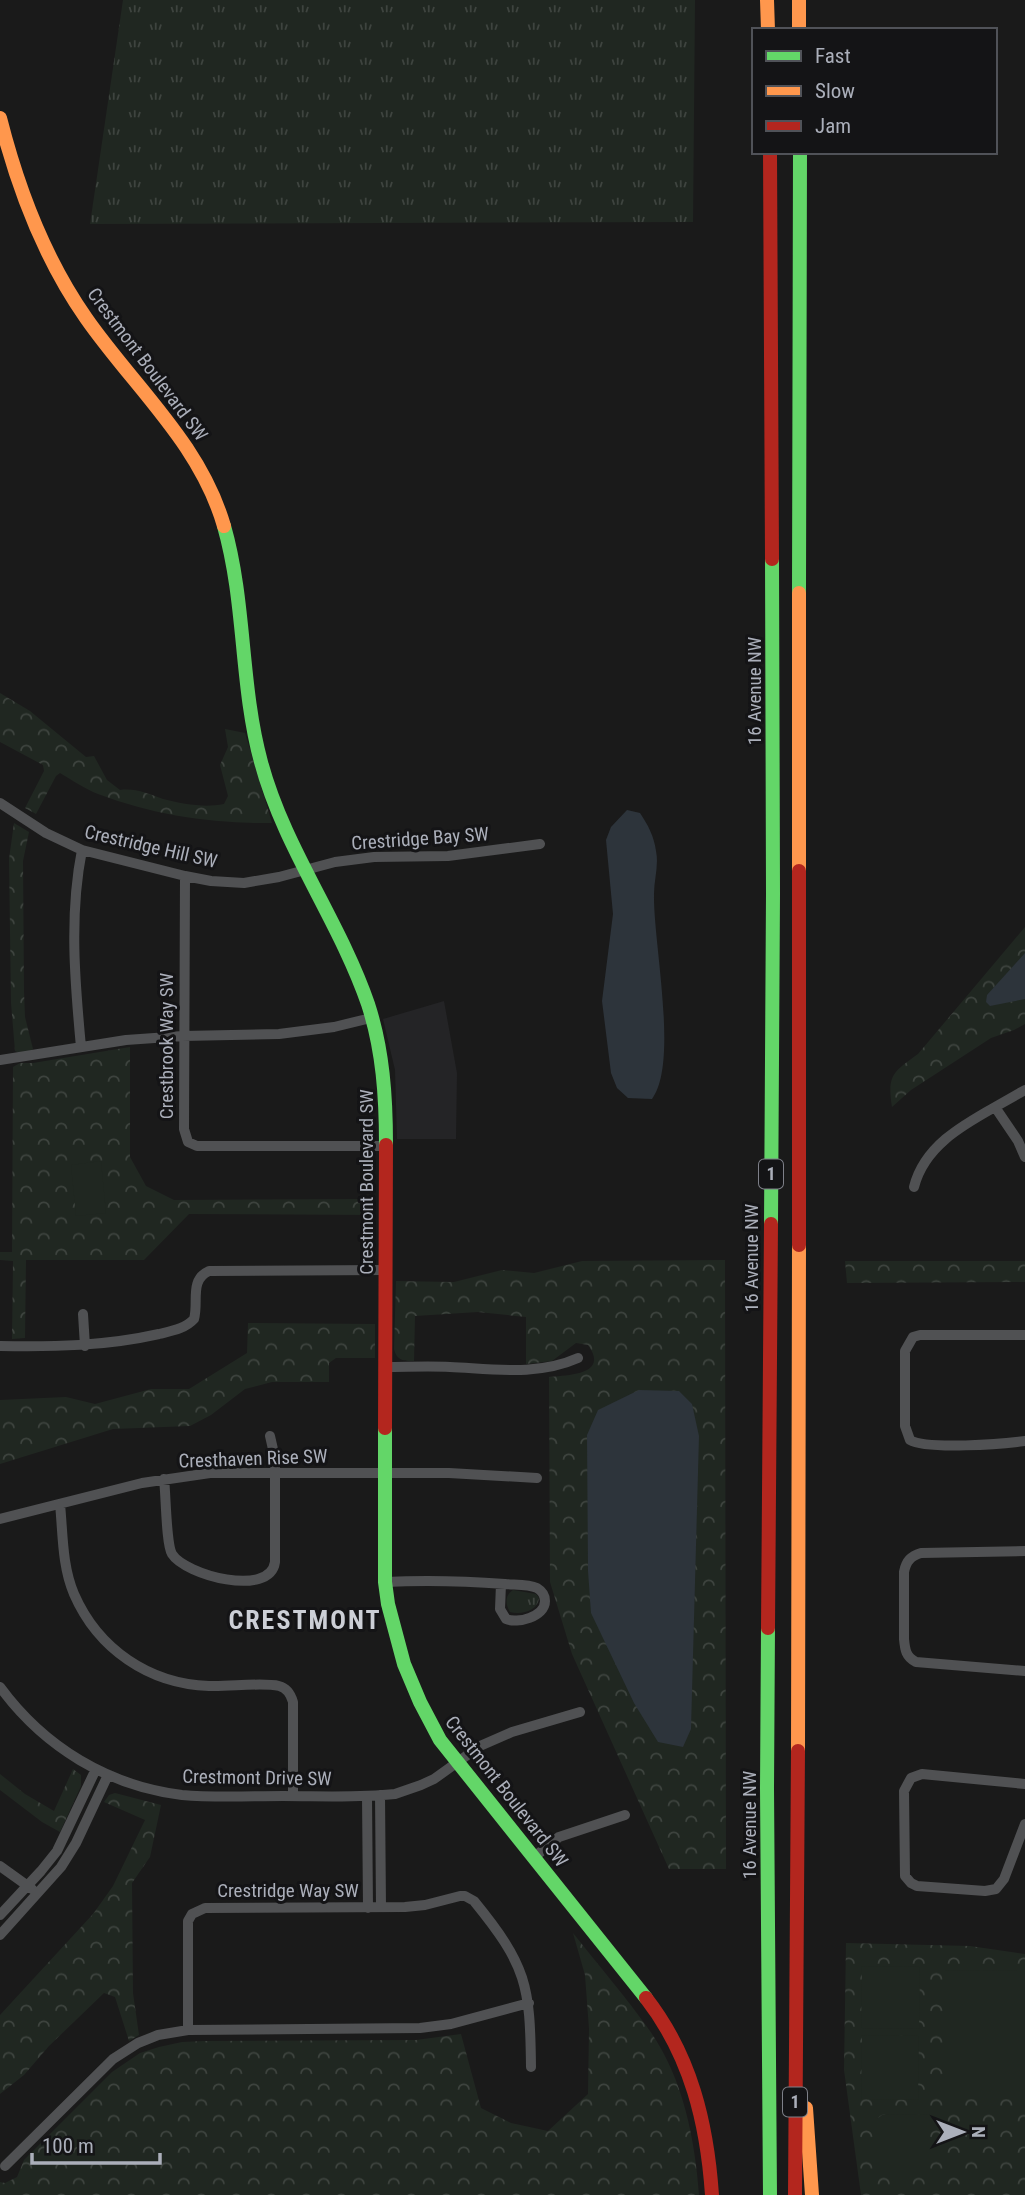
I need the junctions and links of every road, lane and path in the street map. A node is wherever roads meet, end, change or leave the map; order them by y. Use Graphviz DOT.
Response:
graph roads {
  1 [pos="767,0"];
  2 [pos="799,0"];
  3 [pos="768,28"];
  4 [pos="799,28"];
  5 [pos="0,118"];
  6 [pos="770,154"];
  7 [pos="800,154"];
  8 [pos="0,803"];
  9 [pos="540,844"];
  10 [pos="82,850"];
  11 [pos="304,869"];
  12 [pos="185,876"];
  13 [pos="371,1018"];
  14 [pos="183,1036"];
  15 [pos="81,1047"];
  16 [pos="0,1060"];
  17 [pos="1025,1090"];
  18 [pos="995,1107"];
  19 [pos="386,1146"];
  20 [pos="1025,1157"];
  21 [pos="914,1187"];
  22 [pos="386,1270"];
  23 [pos="83,1314"];
  24 [pos="1025,1335"];
  25 [pos="0,1346"];
  26 [pos="85,1346"];
  27 [pos="578,1357"];
  28 [pos="386,1367"];
  29 [pos="270,1436"];
  30 [pos="1025,1441"];
  31 [pos="275,1472"];
  32 [pos="385,1472"];
  33 [pos="537,1478"];
  34 [pos="164,1479"];
  35 [pos="60,1504"];
  36 [pos="0,1518"];
  37 [pos="1025,1551"];
  38 [pos="386,1581"];
  39 [pos="501,1584"];
  40 [pos="1025,1671"];
  41 [pos="0,1687"];
  42 [pos="580,1712"];
  43 [pos="457,1762"];
  44 [pos="96,1769"];
  45 [pos="108,1775"];
  46 [pos="1025,1784"];
  47 [pos="293,1796"];
  48 [pos="367,1796"];
  49 [pos="380,1796"];
  50 [pos="625,1815"];
  51 [pos="1025,1824"];
  52 [pos="533,1857"];
  53 [pos="0,1866"];
  54 [pos="28,1885"];
  55 [pos="39,1893"];
  56 [pos="368,1908"];
  57 [pos="380,1908"];
  58 [pos="0,1915"];
  59 [pos="0,1935"];
  60 [pos="529,2003"];
  61 [pos="795,2010"];
  62 [pos="188,2030"];
  63 [pos="531,2067"];
  64 [pos="5,2166"];
  65 [pos="712,2195"];
  66 [pos="770,2195"];
  67 [pos="795,2195"];
  68 [pos="812,2195"];
  1 -- 3 [label="main road"];
  2 -- 4 [label="main road"];
  5 -- 11 [label="main road, Crestmont Boulevard SW"];
  6 -- 66 [label="main road, 16 Avenue NW / 1"];
  7 -- 61 [label="main road, 1"];
  8 -- 10 [label="street, Crestridge Hill SW"];
  9 -- 11 [label="street, Crestridge Bay SW"];
  10 -- 12 [label="street, Crestridge Hill SW"];
  10 -- 15 [label="street"];
  11 -- 12 [label="street, Crestridge Hill SW"];
  11 -- 13 [label="main road, Crestmont Boulevard SW"];
  12 -- 14 [label="street, Crestbrook Way SW"];
  13 -- 14 [label="street"];
  13 -- 19 [label="main road, Crestmont Boulevard SW"];
  14 -- 15 [label="street"];
  14 -- 19 [label="street, Crestbrook Way SW"];
  15 -- 16 [label="street"];
  17 -- 18 [label="street"];
  18 -- 20 [label="street"];
  18 -- 21 [label="street"];
  19 -- 22 [label="main road, Crestmont Boulevard SW"];
  22 -- 26 [label="street"];
  22 -- 28 [label="main road, Crestmont Boulevard SW"];
  23 -- 26 [label="street"];
  24 -- 30 [label="street"];
  25 -- 26 [label="street"];
  27 -- 28 [label="street"];
  28 -- 32 [label="main road, Crestmont Boulevard SW"];
  29 -- 31 [label="street"];
  31 -- 32 [label="street, Cresthaven Rise SW"];
  31 -- 34 [label="street, Cresthaven Rise SW"];
  31 -- 34 [label="street"];
  32 -- 33 [label="street, Cresthaven Rise SW"];
  32 -- 38 [label="main road, Crestmont Boulevard SW"];
  34 -- 35 [label="street, Cresthaven Rise SW"];
  35 -- 36 [label="street, Cresthaven Rise SW"];
  35 -- 47 [label="street"];
  37 -- 40 [label="street"];
  38 -- 39 [label="street"];
  38 -- 43 [label="main road, Crestmont Boulevard SW"];
  39 -- 39 [label="street"];
  41 -- 44 [label="street, Crestmont Drive SW"];
  42 -- 43 [label="street, Crestmont Drive SW"];
  43 -- 49 [label="street, Crestmont Drive SW"];
  43 -- 52 [label="main road, Crestmont Boulevard SW"];
  44 -- 45 [label="street, Crestmont Drive SW"];
  44 -- 54 [label="street"];
  45 -- 47 [label="street, Crestmont Drive SW"];
  45 -- 55 [label="street"];
  46 -- 51 [label="street"];
  47 -- 48 [label="street, Crestmont Drive SW"];
  48 -- 49 [label="street, Crestmont Drive SW"];
  48 -- 56 [label="street"];
  49 -- 57 [label="street"];
  50 -- 52 [label="street"];
  52 -- 65 [label="main road, Crestmont Boulevard SW"];
  53 -- 54 [label="street"];
  54 -- 55 [label="street"];
  54 -- 58 [label="street"];
  55 -- 59 [label="street"];
  56 -- 57 [label="street, Crestridge Way SW"];
  56 -- 62 [label="street, Crestridge Way SW"];
  57 -- 60 [label="street, Crestridge Way SW"];
  60 -- 62 [label="street"];
  60 -- 63 [label="street"];
  61 -- 67 [label="main road, 1"];
  61 -- 68 [label="main road"];
  62 -- 64 [label="street"];
}
